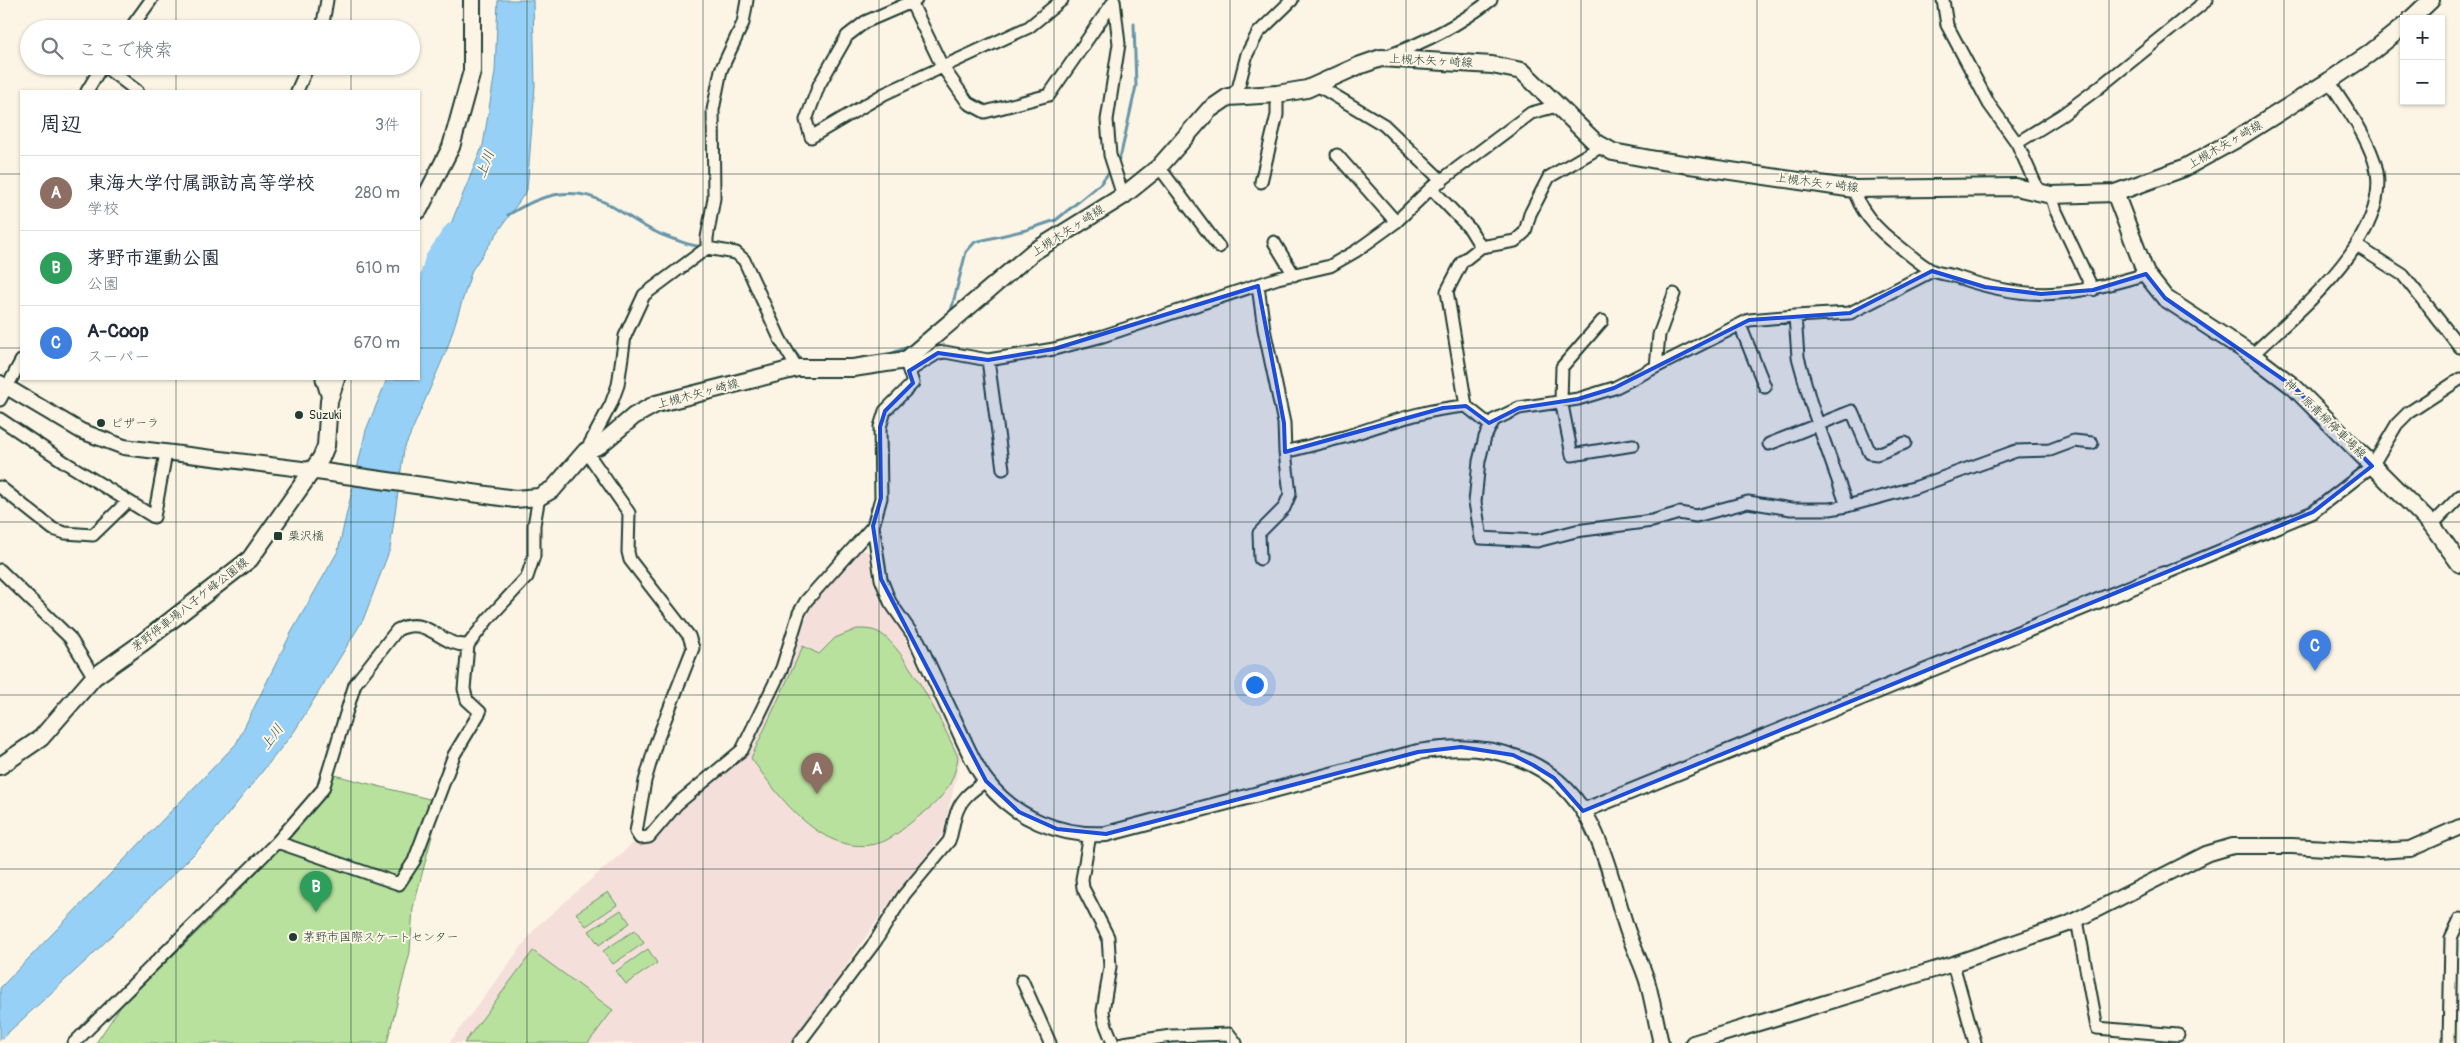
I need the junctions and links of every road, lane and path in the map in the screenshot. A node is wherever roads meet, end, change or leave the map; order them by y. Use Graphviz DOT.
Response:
graph roads {
  1 [pos="151,0"];
  2 [pos="327,0"];
  3 [pos="472,0"];
  4 [pos="747,0"];
  5 [pos="1062,0"];
  6 [pos="1292,0"];
  7 [pos="1491,0"];
  8 [pos="1943,0"];
  9 [pos="2207,0"];
  10 [pos="2432,0"];
  11 [pos="914,1"];
  12 [pos="1114,1"];
  13 [pos="2415,15"];
  14 [pos="137,20"];
  15 [pos="324,20"];
  16 [pos="2400,29"];
  17 [pos="1381,58"];
  18 [pos="942,66"];
  19 [pos="97,75"];
  20 [pos="115,75"];
  21 [pos="304,75"];
  22 [pos="2329,81"];
  23 [pos="1317,85"];
  24 [pos="88,90"];
  25 [pos="136,90"];
  26 [pos="297,90"];
  27 [pos="1277,94"];
  28 [pos="1228,97"];
  29 [pos="1557,106"];
  30 [pos="2017,143"];
  31 [pos="1602,146"];
  32 [pos="1337,155"];
  33 [pos="1159,167"];
  34 [pos="1442,180"];
  35 [pos="1261,182"];
  36 [pos="1431,188"];
  37 [pos="1854,189"];
  38 [pos="1120,190"];
  39 [pos="2115,193"];
  40 [pos="2045,194"];
  41 [pos="420,208"];
  42 [pos="1396,222"];
  43 [pos="1274,242"];
  44 [pos="707,244"];
  45 [pos="2357,246"];
  46 [pos="1219,247"];
  47 [pos="1481,247"];
  48 [pos="1932,271"];
  49 [pos="2146,274"];
  50 [pos="1294,275"];
  51 [pos="1258,286"];
  52 [pos="2093,290"];
  53 [pos="1674,294"];
  54 [pos="1795,316"];
  55 [pos="1602,321"];
  56 [pos="1740,325"];
  57 [pos="2460,347"];
  58 [pos="2252,354"];
  59 [pos="988,360"];
  60 [pos="20,362"];
  61 [pos="907,365"];
  62 [pos="1656,367"];
  63 [pos="797,368"];
  64 [pos="2460,379"];
  65 [pos="322,380"];
  66 [pos="336,380"];
  67 [pos="3,385"];
  68 [pos="1766,387"];
  69 [pos="0,400"];
  70 [pos="1561,400"];
  71 [pos="329,401"];
  72 [pos="1466,406"];
  73 [pos="0,418"];
  74 [pos="1818,425"];
  75 [pos="1492,426"];
  76 [pos="1905,443"];
  77 [pos="1769,444"];
  78 [pos="2092,444"];
  79 [pos="1634,445"];
  80 [pos="586,451"];
  81 [pos="1285,452"];
  82 [pos="166,453"];
  83 [pos="2372,466"];
  84 [pos="1003,469"];
  85 [pos="310,470"];
  86 [pos="0,487"];
  87 [pos="2460,496"];
  88 [pos="539,497"];
  89 [pos="128,501"];
  90 [pos="1847,506"];
  91 [pos="2432,525"];
  92 [pos="874,526"];
  93 [pos="1260,559"];
  94 [pos="2460,564"];
  95 [pos="0,570"];
  96 [pos="2164,574"];
  97 [pos="916,642"];
  98 [pos="468,645"];
  99 [pos="94,677"];
  100 [pos="0,766"];
  101 [pos="986,781"];
  102 [pos="1583,812"];
  103 [pos="2460,827"];
  104 [pos="1090,835"];
  105 [pos="277,842"];
  106 [pos="2460,919"];
  107 [pos="2077,920"];
  108 [pos="1953,964"];
  109 [pos="1022,980"];
  110 [pos="2178,1035"];
  111 [pos="74,1043"];
  112 [pos="800,1043"];
  113 [pos="1050,1043"];
  114 [pos="1113,1043"];
  115 [pos="1123,1043"];
  116 [pos="1236,1043"];
  117 [pos="1661,1043"];
  118 [pos="1693,1043"];
  119 [pos="1975,1043"];
  120 [pos="2450,1043"];
  1 -- 14 [label="street"];
  2 -- 15 [label="street"];
  3 -- 41 [label="main road"];
  4 -- 44 [label="street"];
  5 -- 18 [label="street"];
  6 -- 28 [label="street"];
  7 -- 17 [label="street"];
  8 -- 30 [label="street"];
  9 -- 30 [label="street"];
  10 -- 13 [label="main road"];
  11 -- 18 [label="street"];
  11 -- 18 [label="street"];
  12 -- 18 [label="street"];
  12 -- 38 [label="street"];
  16 -- 22 [label="main road, 上槻木矢ヶ崎線"];
  17 -- 23 [label="main road, 上槻木矢ヶ崎線"];
  17 -- 29 [label="main road, 上槻木矢ヶ崎線"];
  19 -- 24 [label="street"];
  20 -- 25 [label="street"];
  21 -- 26 [label="street"];
  22 -- 39 [label="main road, 上槻木矢ヶ崎線"];
  22 -- 45 [label="street"];
  23 -- 27 [label="main road, 上槻木矢ヶ崎線"];
  23 -- 34 [label="street"];
  27 -- 28 [label="main road, 上槻木矢ヶ崎線"];
  27 -- 35 [label="street"];
  28 -- 33 [label="main road, 上槻木矢ヶ崎線"];
  29 -- 31 [label="main road, 上槻木矢ヶ崎線"];
  29 -- 34 [label="street"];
  30 -- 40 [label="street"];
  31 -- 37 [label="main road, 上槻木矢ヶ崎線"];
  31 -- 47 [label="street"];
  32 -- 42 [label="street"];
  33 -- 38 [label="main road, 上槻木矢ヶ崎線"];
  33 -- 46 [label="street"];
  34 -- 36 [label="street"];
  36 -- 42 [label="street"];
  36 -- 47 [label="street"];
  37 -- 40 [label="main road, 上槻木矢ヶ崎線"];
  37 -- 48 [label="street"];
  38 -- 61 [label="main road, 上槻木矢ヶ崎線"];
  39 -- 40 [label="main road, 上槻木矢ヶ崎線"];
  39 -- 49 [label="main road, 神ノ原青柳停車場線"];
  40 -- 52 [label="street"];
  42 -- 50 [label="street"];
  43 -- 50 [label="street"];
  44 -- 63 [label="street"];
  44 -- 80 [label="street"];
  45 -- 57 [label="street"];
  45 -- 58 [label="street"];
  47 -- 72 [label="street"];
  48 -- 52 [label="street"];
  48 -- 54 [label="street"];
  49 -- 52 [label="street"];
  49 -- 58 [label="main road, 神ノ原青柳停車場線"];
  50 -- 51 [label="street"];
  51 -- 59 [label="street"];
  51 -- 81 [label="street"];
  53 -- 62 [label="street"];
  54 -- 56 [label="street"];
  54 -- 74 [label="street"];
  55 -- 70 [label="street"];
  56 -- 62 [label="street"];
  56 -- 68 [label="street"];
  58 -- 83 [label="main road, 神ノ原青柳停車場線"];
  59 -- 61 [label="street"];
  59 -- 84 [label="street"];
  60 -- 67 [label="street"];
  61 -- 63 [label="main road, 上槻木矢ヶ崎線"];
  61 -- 92 [label="street"];
  62 -- 70 [label="street"];
  63 -- 80 [label="main road, 上槻木矢ヶ崎線"];
  64 -- 83 [label="street"];
  65 -- 71 [label="street"];
  66 -- 71 [label="main road, 茅野停車場八子ケ峰公園線"];
  67 -- 69 [label="street"];
  67 -- 82 [label="street"];
  70 -- 75 [label="street"];
  70 -- 79 [label="street"];
  71 -- 85 [label="main road, 茅野停車場八子ケ峰公園線"];
  72 -- 75 [label="street"];
  72 -- 81 [label="street"];
  73 -- 89 [label="street"];
  74 -- 76 [label="street"];
  74 -- 77 [label="street"];
  74 -- 90 [label="street"];
  75 -- 90 [label="street"];
  78 -- 90 [label="street"];
  80 -- 88 [label="main road, 上槻木矢ヶ崎線"];
  80 -- 92 [label="street"];
  81 -- 93 [label="street"];
  82 -- 85 [label="street"];
  82 -- 89 [label="street"];
  83 -- 91 [label="main road, 神ノ原青柳停車場線"];
  83 -- 96 [label="street"];
  85 -- 88 [label="main road"];
  85 -- 99 [label="main road, 茅野停車場八子ケ峰公園線"];
  86 -- 89 [label="street"];
  87 -- 91 [label="street"];
  88 -- 98 [label="street"];
  91 -- 94 [label="main road, 神ノ原青柳停車場線"];
  92 -- 97 [label="street"];
  95 -- 99 [label="street"];
  96 -- 102 [label="street"];
  97 -- 101 [label="street"];
  98 -- 105 [label="street"];
  98 -- 105 [label="street"];
  99 -- 100 [label="main road, 茅野停車場八子ケ峰公園線"];
  101 -- 104 [label="street"];
  101 -- 112 [label="street"];
  102 -- 104 [label="street"];
  102 -- 117 [label="street"];
  103 -- 107 [label="street"];
  104 -- 114 [label="street"];
  105 -- 111 [label="street"];
  106 -- 120 [label="street"];
  107 -- 108 [label="street"];
  107 -- 110 [label="street"];
  108 -- 118 [label="street"];
  108 -- 119 [label="street"];
  109 -- 113 [label="street"];
  115 -- 116 [label="street"];
}
